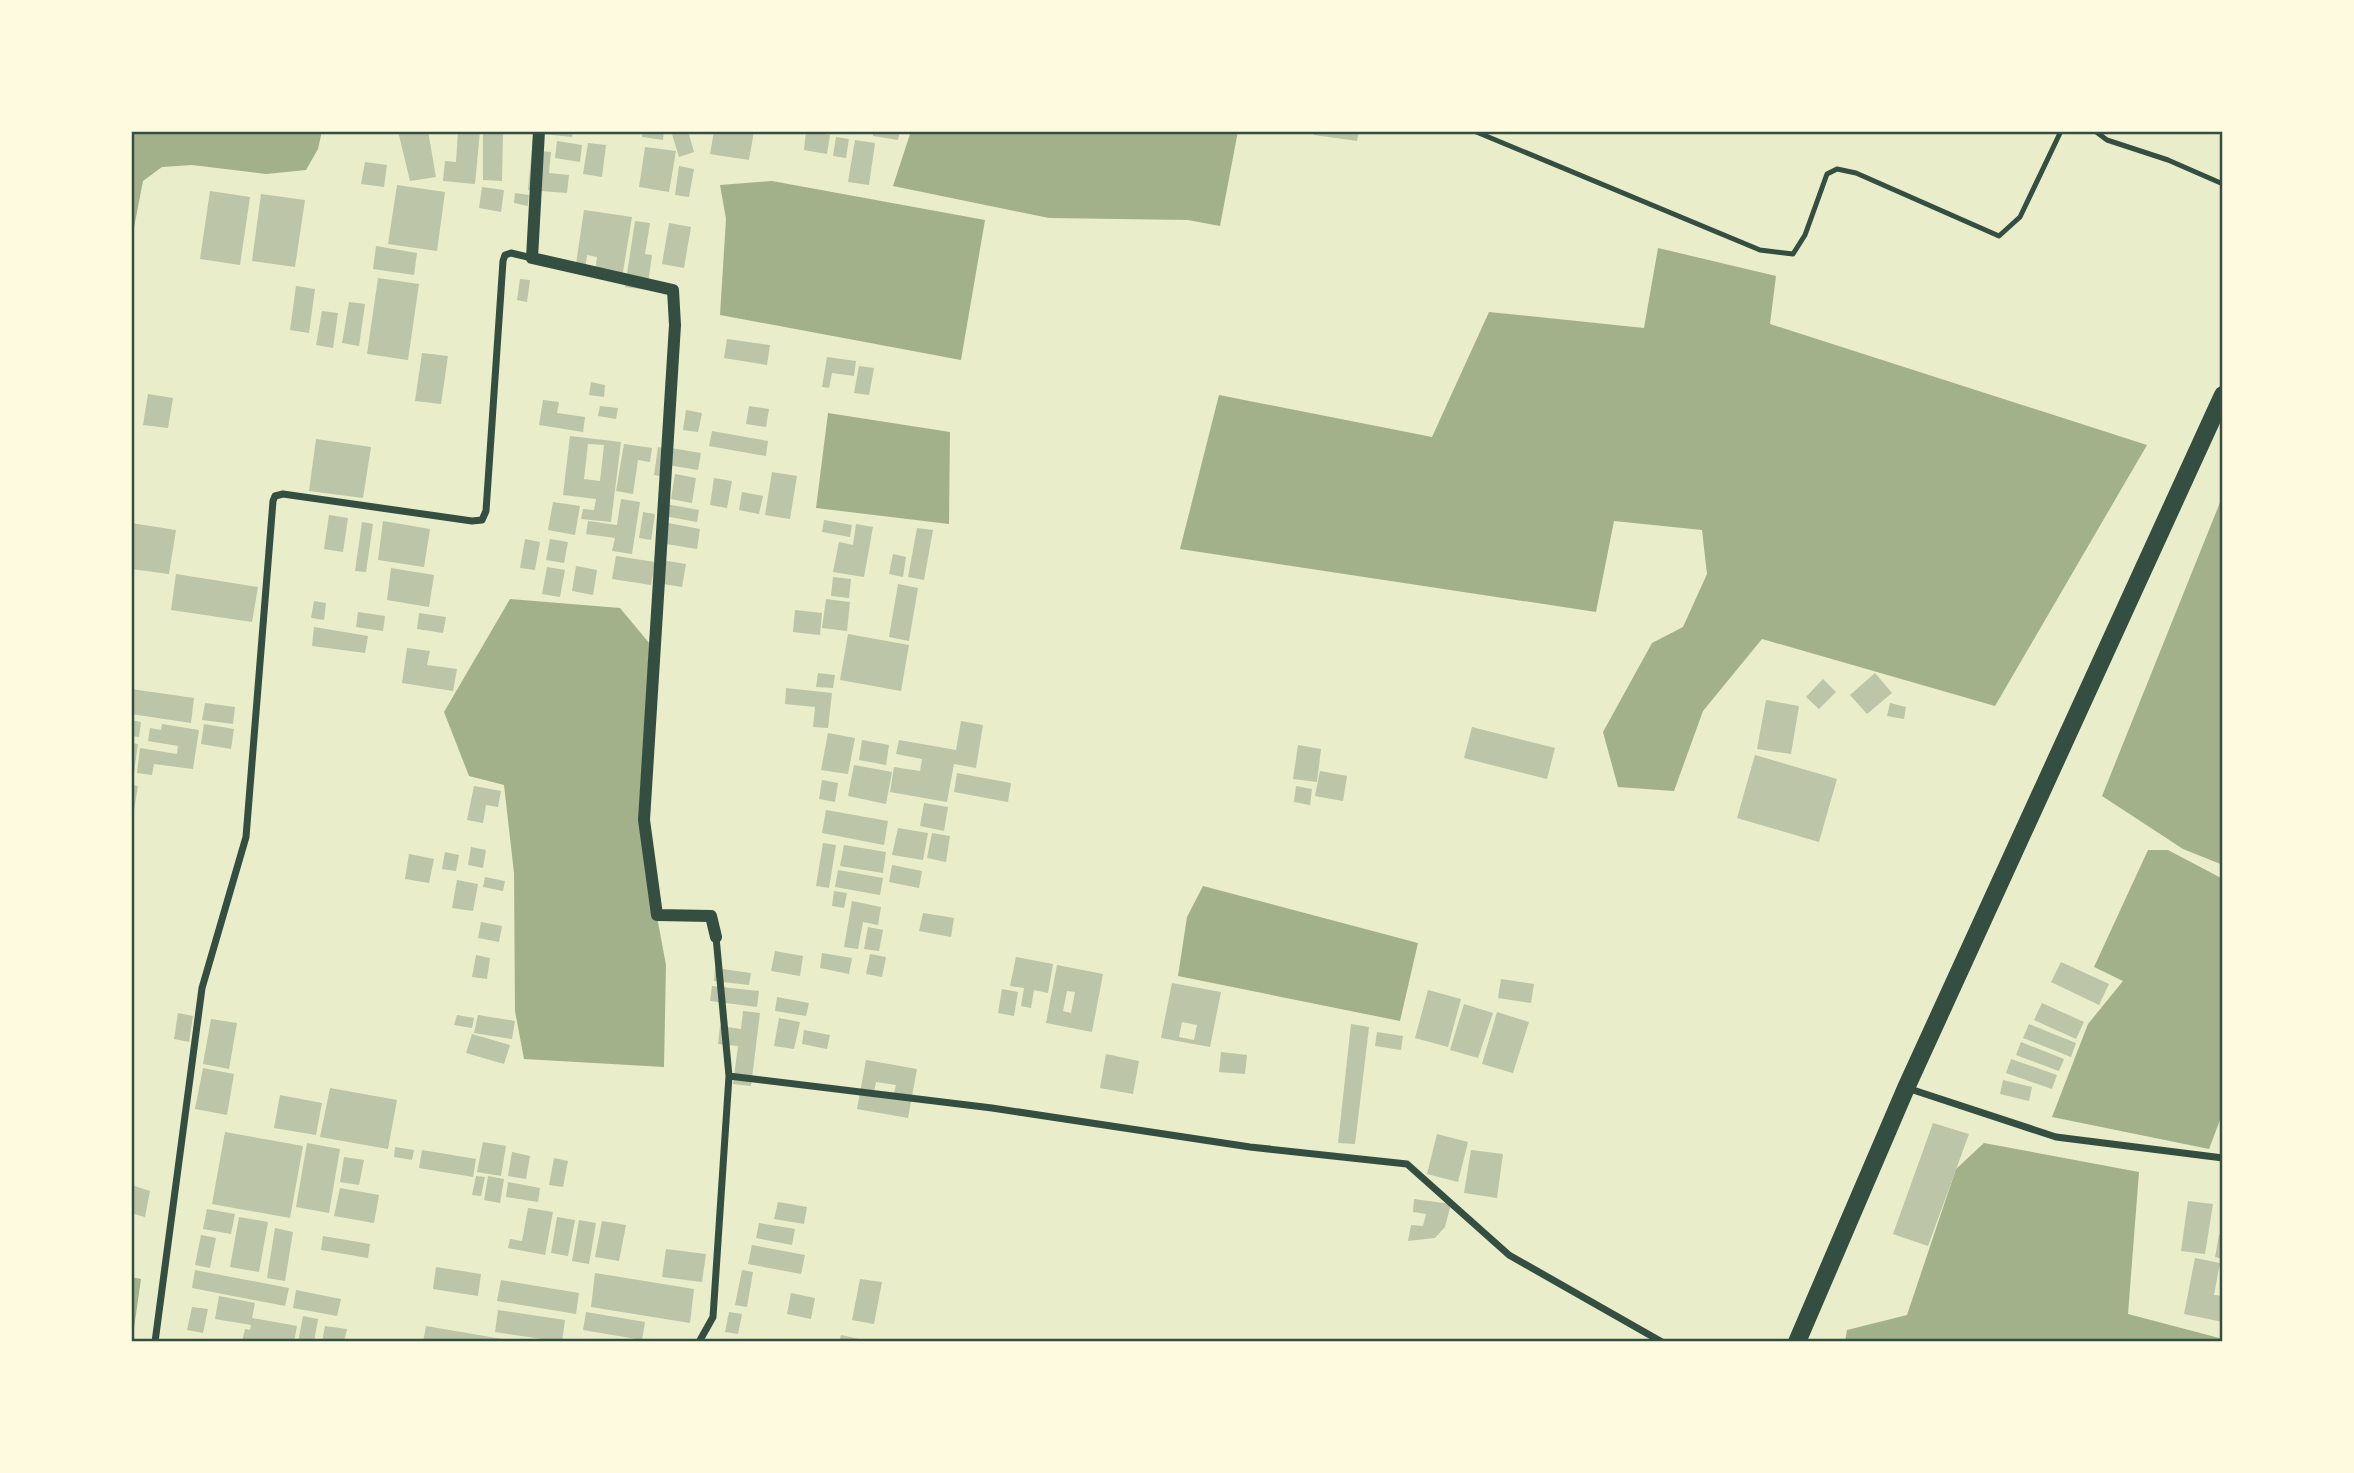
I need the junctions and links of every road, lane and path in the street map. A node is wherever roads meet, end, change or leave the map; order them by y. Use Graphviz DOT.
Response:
graph roads {
  1 [pos="539,131"];
  2 [pos="1474,131"];
  3 [pos="2061,131"];
  4 [pos="2095,131"];
  5 [pos="2223,184"];
  6 [pos="532,258"];
  7 [pos="2223,395"];
  8 [pos="716,937"];
  9 [pos="729,1076"];
  10 [pos="1906,1088"];
  11 [pos="2223,1158"];
  12 [pos="155,1342"];
  13 [pos="699,1342"];
  14 [pos="1662,1342"];
  15 [pos="1797,1342"];
  1 -- 6 [label="street"];
  2 -- 3 [label="lane"];
  4 -- 5 [label="lane"];
  6 -- 8 [label="street"];
  6 -- 12 [label="street"];
  7 -- 10 [label="main road"];
  8 -- 9 [label="street"];
  9 -- 13 [label="street"];
  9 -- 14 [label="street"];
  10 -- 11 [label="street"];
  10 -- 15 [label="main road"];
}
